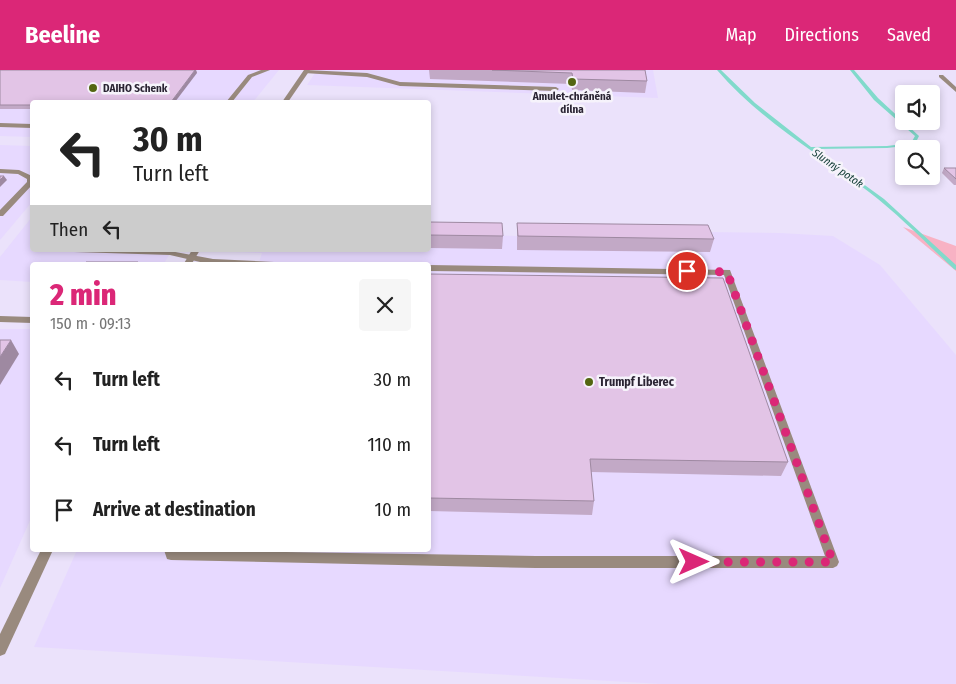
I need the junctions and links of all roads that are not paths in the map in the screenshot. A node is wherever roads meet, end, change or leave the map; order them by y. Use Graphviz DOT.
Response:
graph roads {
  1 [pos="267,70"];
  2 [pos="306,71"];
  3 [pos="357,72"];
  4 [pos="941,76"];
  5 [pos="556,89"];
  6 [pos="956,90"];
  7 [pos="231,100"];
  8 [pos="286,100"];
  9 [pos="0,125"];
  10 [pos="30,126"];
  11 [pos="0,172"];
  12 [pos="30,177"];
  13 [pos="30,183"];
  14 [pos="0,214"];
  15 [pos="138,252"];
  16 [pos="191,258"];
  17 [pos="213,262"];
  18 [pos="431,268"];
  19 [pos="0,320"];
  20 [pos="30,320"];
  21 [pos="46,552"];
  22 [pos="170,552"];
  23 [pos="0,649"];
  1 -- 7 [label="street"];
  2 -- 3 [label="street"];
  2 -- 8 [label="street"];
  3 -- 5 [label="street"];
  4 -- 6 [label="street"];
  9 -- 10 [label="street"];
  11 -- 12 [label="street"];
  13 -- 14 [label="street"];
  15 -- 16 [label="street"];
  16 -- 17 [label="street"];
  18 -- 22 [label="street"];
  19 -- 20 [label="street"];
  21 -- 23 [label="street"];
}
